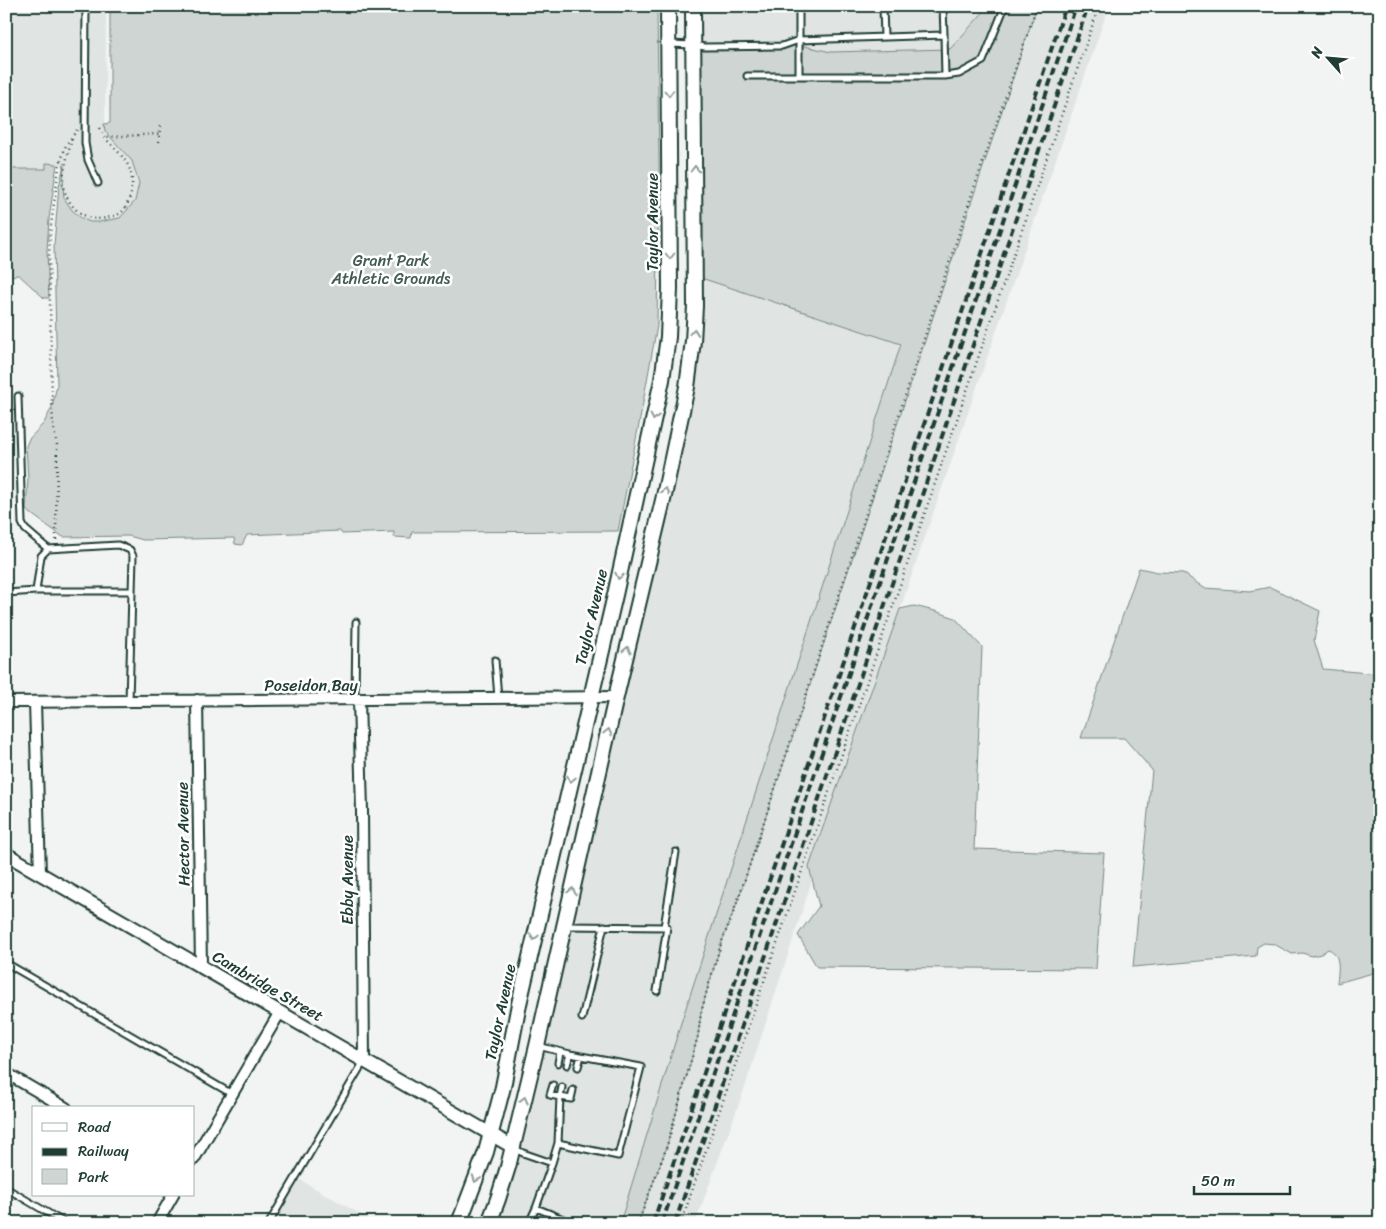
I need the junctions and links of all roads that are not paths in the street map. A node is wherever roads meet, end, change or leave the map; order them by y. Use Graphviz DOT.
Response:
graph roads {
  1 [pos="86,6"];
  2 [pos="668,6"];
  3 [pos="693,6"];
  4 [pos="799,6"];
  5 [pos="883,6"];
  6 [pos="943,6"];
  7 [pos="1004,6"];
  8 [pos="944,35"];
  9 [pos="884,37"];
  10 [pos="799,40"];
  11 [pos="668,44"];
  12 [pos="693,45"];
  13 [pos="747,76"];
  14 [pos="800,76"];
  15 [pos="946,76"];
  16 [pos="98,183"];
  17 [pos="18,396"];
  18 [pos="48,549"];
  19 [pos="36,591"];
  20 [pos="132,591"];
  21 [pos="6,593"];
  22 [pos="356,622"];
  23 [pos="495,660"];
  24 [pos="591,697"];
  25 [pos="616,697"];
  26 [pos="498,698"];
  27 [pos="357,699"];
  28 [pos="197,700"];
  29 [pos="129,701"];
  30 [pos="6,702"];
  31 [pos="35,702"];
  32 [pos="676,852"];
  33 [pos="6,854"];
  34 [pos="40,874"];
  35 [pos="564,926"];
  36 [pos="604,926"];
  37 [pos="664,926"];
  38 [pos="6,963"];
  39 [pos="201,966"];
  40 [pos="658,991"];
  41 [pos="280,1012"];
  42 [pos="582,1018"];
  43 [pos="537,1046"];
  44 [pos="560,1052"];
  45 [pos="570,1054"];
  46 [pos="581,1056"];
  47 [pos="364,1061"];
  48 [pos="558,1063"];
  49 [pos="567,1065"];
  50 [pos="578,1068"];
  51 [pos="6,1073"];
  52 [pos="553,1085"];
  53 [pos="562,1087"];
  54 [pos="573,1090"];
  55 [pos="232,1094"];
  56 [pos="560,1097"];
  57 [pos="63,1106"];
  58 [pos="491,1134"];
  59 [pos="558,1143"];
  60 [pos="513,1148"];
  61 [pos="195,1157"];
  62 [pos="552,1163"];
  63 [pos="6,1188"];
  64 [pos="172,1196"];
  65 [pos="536,1208"];
  66 [pos="65,1223"];
  67 [pos="157,1223"];
  68 [pos="268,1223"];
  69 [pos="459,1223"];
  70 [pos="489,1223"];
  71 [pos="529,1223"];
  72 [pos="573,1223"];
  1 -- 16 [label="lane"];
  2 -- 11 [label="main road, Taylor Avenue"];
  3 -- 12 [label="main road"];
  4 -- 10 [label="lane"];
  5 -- 9 [label="lane"];
  6 -- 8 [label="lane"];
  7 -- 15 [label="lane"];
  8 -- 9 [label="lane"];
  8 -- 15 [label="lane"];
  9 -- 10 [label="lane"];
  10 -- 12 [label="lane"];
  10 -- 14 [label="lane"];
  11 -- 12 [label="lane"];
  11 -- 24 [label="main road, Taylor Avenue, one-way"];
  25 -- 12 [label="main road, one-way"];
  13 -- 14 [label="lane"];
  14 -- 15 [label="lane"];
  17 -- 18 [label="lane"];
  18 -- 19 [label="lane"];
  18 -- 20 [label="lane"];
  19 -- 20 [label="lane"];
  19 -- 21 [label="lane"];
  20 -- 29 [label="lane"];
  22 -- 27 [label="lane"];
  23 -- 26 [label="lane"];
  24 -- 25 [label="street, Poseidon Bay"];
  24 -- 26 [label="street, Poseidon Bay"];
  24 -- 58 [label="main road, Taylor Avenue, one-way"];
  35 -- 25 [label="main road, one-way"];
  26 -- 27 [label="street, Poseidon Bay"];
  27 -- 28 [label="street, Poseidon Bay"];
  27 -- 47 [label="street, Ebby Avenue"];
  28 -- 29 [label="street, Poseidon Bay"];
  28 -- 39 [label="street, Hector Avenue"];
  29 -- 31 [label="street, Poseidon Bay"];
  30 -- 31 [label="street, Poseidon Bay"];
  31 -- 34 [label="street"];
  32 -- 37 [label="lane"];
  33 -- 34 [label="street, Cambridge Street"];
  34 -- 39 [label="street, Cambridge Street"];
  35 -- 36 [label="lane"];
  35 -- 43 [label="main road"];
  36 -- 37 [label="lane"];
  36 -- 42 [label="lane"];
  37 -- 40 [label="lane"];
  38 -- 55 [label="lane"];
  39 -- 41 [label="street, Cambridge Street"];
  41 -- 47 [label="street, Cambridge Street"];
  41 -- 55 [label="street"];
  43 -- 44 [label="lane"];
  60 -- 43 [label="main road, one-way"];
  44 -- 45 [label="lane"];
  44 -- 48 [label="lane"];
  45 -- 46 [label="lane"];
  45 -- 49 [label="lane"];
  46 -- 50 [label="lane"];
  46 -- 59 [label="lane"];
  47 -- 58 [label="street, Cambridge Street"];
  47 -- 68 [label="lane"];
  51 -- 57 [label="street"];
  52 -- 56 [label="lane"];
  53 -- 56 [label="lane"];
  54 -- 56 [label="lane"];
  55 -- 61 [label="street"];
  56 -- 59 [label="lane"];
  58 -- 60 [label="street, Cambridge Street"];
  58 -- 69 [label="main road, Taylor Avenue, one-way"];
  59 -- 62 [label="lane"];
  60 -- 62 [label="lane"];
  60 -- 70 [label="main road"];
  62 -- 65 [label="lane"];
  63 -- 66 [label="lane"];
  64 -- 67 [label="street"];
  65 -- 71 [label="lane"];
  65 -- 72 [label="lane"];
}
